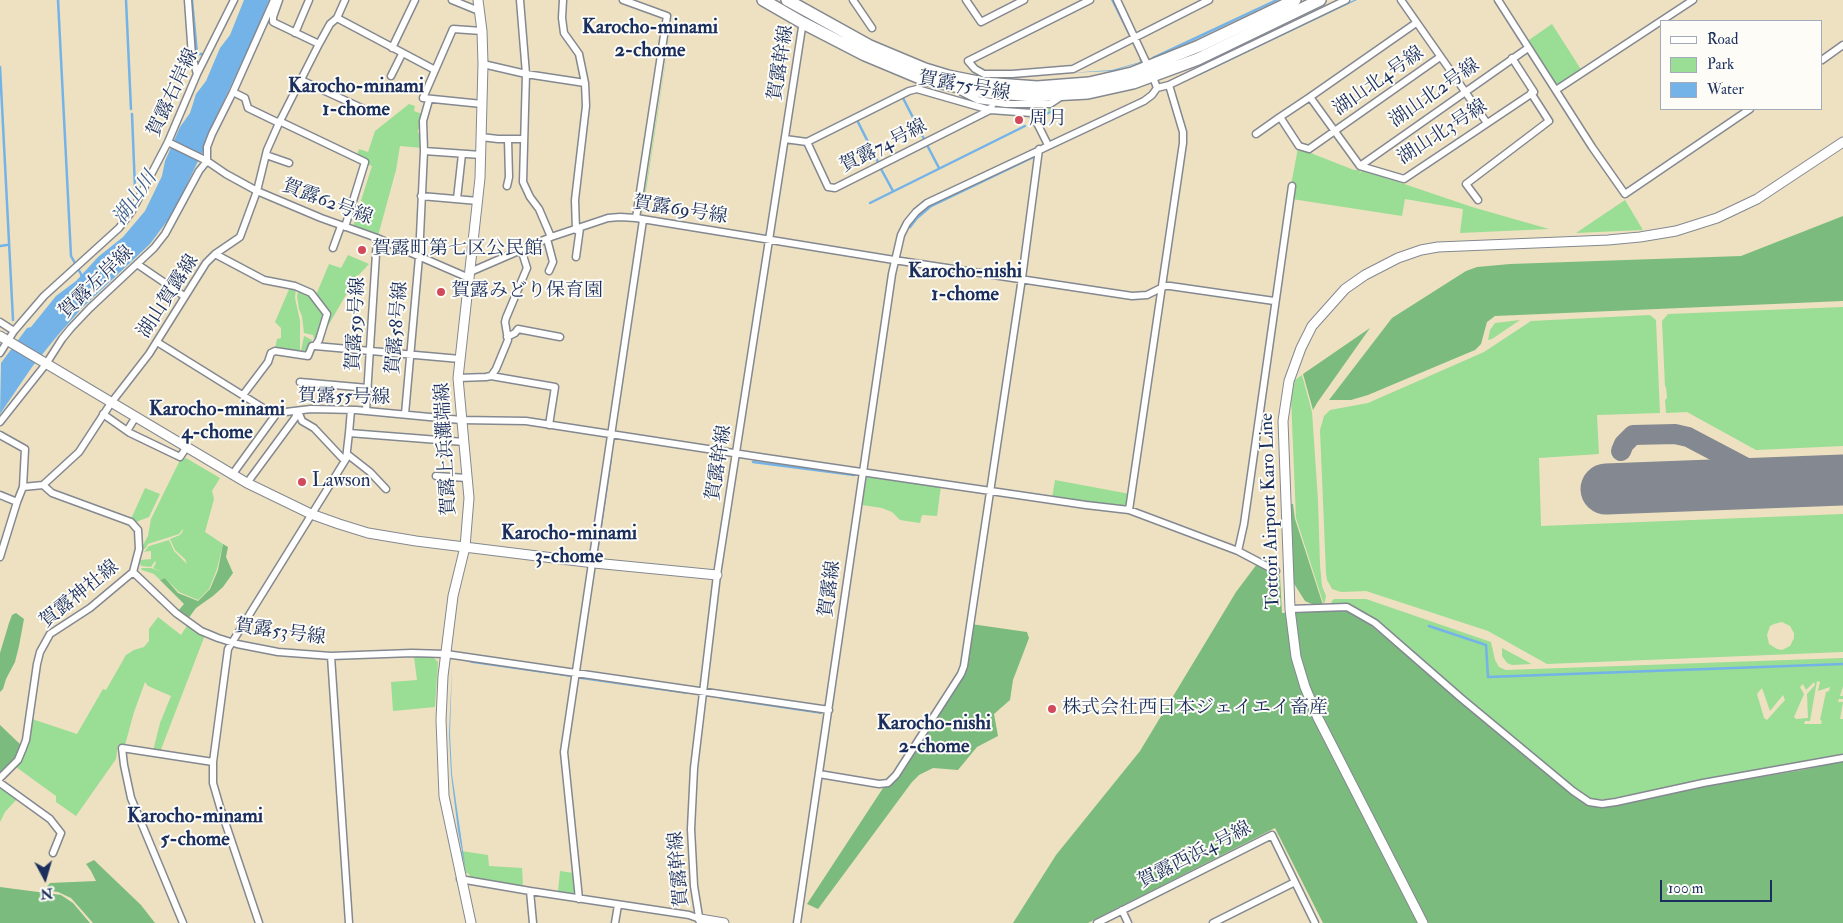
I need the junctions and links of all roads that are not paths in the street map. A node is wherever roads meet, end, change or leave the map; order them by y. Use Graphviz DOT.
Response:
graph roads {
  1 [pos="188,0"];
  2 [pos="234,0"];
  3 [pos="274,0"];
  4 [pos="279,0"];
  5 [pos="309,0"];
  6 [pos="345,0"];
  7 [pos="415,0"];
  8 [pos="452,0"];
  9 [pos="478,0"];
  10 [pos="520,0"];
  11 [pos="563,0"];
  12 [pos="623,0"];
  13 [pos="763,0"];
  14 [pos="786,0"];
  15 [pos="853,0"];
  16 [pos="966,0"];
  17 [pos="1024,0"];
  18 [pos="1090,0"];
  19 [pos="1116,0"];
  20 [pos="1209,0"];
  21 [pos="1294,0"];
  22 [pos="1320,0"];
  23 [pos="1346,0"];
  24 [pos="1401,0"];
  25 [pos="1498,0"];
  26 [pos="1693,0"];
  27 [pos="479,10"];
  28 [pos="805,10"];
  29 [pos="337,18"];
  30 [pos="1663,20"];
  31 [pos="1660,22"];
  32 [pos="803,23"];
  33 [pos="1416,23"];
  34 [pos="872,28"];
  35 [pos="482,31"];
  36 [pos="295,32"];
  37 [pos="1135,37"];
  38 [pos="319,44"];
  39 [pos="1843,45"];
  40 [pos="392,48"];
  41 [pos="1528,48"];
  42 [pos="402,54"];
  43 [pos="1440,57"];
  44 [pos="1512,58"];
  45 [pos="1823,59"];
  46 [pos="483,64"];
  47 [pos="435,70"];
  48 [pos="198,74"];
  49 [pos="526,74"];
  50 [pos="391,76"];
  51 [pos="1153,77"];
  52 [pos="301,80"];
  53 [pos="585,83"];
  54 [pos="1169,85"];
  55 [pos="953,86"];
  56 [pos="1465,90"];
  57 [pos="1556,90"];
  58 [pos="234,92"];
  59 [pos="1531,94"];
  60 [pos="1063,95"];
  61 [pos="1310,97"];
  62 [pos="429,100"];
  63 [pos="993,103"];
  64 [pos="482,104"];
  65 [pos="1023,104"];
  66 [pos="366,110"];
  67 [pos="990,110"];
  68 [pos="1749,110"];
  69 [pos="1021,112"];
  70 [pos="1280,117"];
  71 [pos="279,122"];
  72 [pos="1487,123"];
  73 [pos="1335,131"];
  74 [pos="1256,134"];
  75 [pos="481,137"];
  76 [pos="508,139"];
  77 [pos="524,139"];
  78 [pos="785,140"];
  79 [pos="807,142"];
  80 [pos="1843,142"];
  81 [pos="170,143"];
  82 [pos="1048,145"];
  83 [pos="1038,149"];
  84 [pos="424,152"];
  85 [pos="462,154"];
  86 [pos="266,155"];
  87 [pos="481,155"];
  88 [pos="207,161"];
  89 [pos="289,163"];
  90 [pos="1360,166"];
  91 [pos="507,186"];
  92 [pos="1292,186"];
  93 [pos="257,191"];
  94 [pos="421,196"];
  95 [pos="457,199"];
  96 [pos="1478,200"];
  97 [pos="478,201"];
  98 [pos="636,218"];
  99 [pos="643,220"];
  100 [pos="343,226"];
  101 [pos="578,229"];
  102 [pos="377,238"];
  103 [pos="549,238"];
  104 [pos="770,240"];
  105 [pos="332,248"];
  106 [pos="521,249"];
  107 [pos="215,254"];
  108 [pos="419,257"];
  109 [pos="576,257"];
  110 [pos="894,260"];
  111 [pos="136,264"];
  112 [pos="549,271"];
  113 [pos="470,275"];
  114 [pos="1022,278"];
  115 [pos="1161,290"];
  116 [pos="184,296"];
  117 [pos="1274,301"];
  118 [pos="0,322"];
  119 [pos="14,331"];
  120 [pos="507,337"];
  121 [pos="560,337"];
  122 [pos="6,340"];
  123 [pos="157,342"];
  124 [pos="315,346"];
  125 [pos="370,351"];
  126 [pos="0,353"];
  127 [pos="410,354"];
  128 [pos="460,358"];
  129 [pos="43,362"];
  130 [pos="491,376"];
  131 [pos="458,378"];
  132 [pos="300,382"];
  133 [pos="368,388"];
  134 [pos="243,395"];
  135 [pos="110,403"];
  136 [pos="351,410"];
  137 [pos="298,411"];
  138 [pos="366,411"];
  139 [pos="103,414"];
  140 [pos="277,414"];
  141 [pos="405,414"];
  142 [pos="136,418"];
  143 [pos="461,420"];
  144 [pos="0,422"];
  145 [pos="549,425"];
  146 [pos="127,432"];
  147 [pos="349,433"];
  148 [pos="611,434"];
  149 [pos="0,436"];
  150 [pos="464,442"];
  151 [pos="186,448"];
  152 [pos="737,453"];
  153 [pos="345,457"];
  154 [pos="863,471"];
  155 [pos="232,475"];
  156 [pos="436,476"];
  157 [pos="467,478"];
  158 [pos="247,483"];
  159 [pos="43,485"];
  160 [pos="23,487"];
  161 [pos="386,489"];
  162 [pos="990,490"];
  163 [pos="0,495"];
  164 [pos="17,502"];
  165 [pos="1129,510"];
  166 [pos="311,514"];
  167 [pos="465,547"];
  168 [pos="1238,551"];
  169 [pos="0,557"];
  170 [pos="594,563"];
  171 [pos="1276,571"];
  172 [pos="133,572"];
  173 [pos="717,575"];
  174 [pos="1290,610"];
  175 [pos="232,642"];
  176 [pos="446,654"];
  177 [pos="331,656"];
  178 [pos="577,674"];
  179 [pos="702,693"];
  180 [pos="828,710"];
  181 [pos="1843,758"];
  182 [pos="213,762"];
  183 [pos="819,774"];
  184 [pos="0,778"];
  185 [pos="0,782"];
  186 [pos="53,853"];
  187 [pos="460,879"];
  188 [pos="1295,882"];
  189 [pos="530,891"];
  190 [pos="579,899"];
  191 [pos="618,905"];
  192 [pos="1122,910"];
  193 [pos="700,921"];
  194 [pos="183,923"];
  195 [pos="259,923"];
  196 [pos="349,923"];
  197 [pos="471,923"];
  198 [pos="533,923"];
  199 [pos="615,923"];
  200 [pos="724,923"];
  201 [pos="797,923"];
  202 [pos="1097,923"];
  203 [pos="1128,923"];
  204 [pos="1213,923"];
  205 [pos="1315,923"];
  206 [pos="1423,923"];
  1 -- 48 [label="street"];
  2 -- 48 [label="street, 賀露右岸線"];
  3 -- 58 [label="street"];
  4 -- 36 [label="street"];
  5 -- 36 [label="street"];
  6 -- 29 [label="street, 湖山賀露線"];
  7 -- 40 [label="street"];
  8 -- 27 [label="street"];
  9 -- 27 [label="street, 賀露上浜灘端線"];
  10 -- 49 [label="street"];
  11 -- 53 [label="street"];
  12 -- 98 [label="street"];
  13 -- 32 [label="highway"];
  14 -- 28 [label="highway"];
  15 -- 34 [label="street"];
  16 -- 17 [label="street"];
  18 -- 37 [label="street"];
  19 -- 37 [label="street"];
  20 -- 37 [label="street"];
  21 -- 51 [label="highway"];
  22 -- 51 [label="highway"];
  23 -- 54 [label="street"];
  24 -- 33 [label="street"];
  25 -- 41 [label="street"];
  26 -- 30 [label="street"];
  27 -- 35 [label="street, 賀露上浜灘端線"];
  28 -- 32 [label="street, 賀露幹線"];
  28 -- 51 [label="highway"];
  29 -- 38 [label="street, 湖山賀露線"];
  29 -- 40 [label="street"];
  31 -- 57 [label="street"];
  32 -- 55 [label="highway"];
  32 -- 78 [label="street, 賀露幹線"];
  33 -- 43 [label="street"];
  33 -- 61 [label="street"];
  35 -- 46 [label="street, 賀露上浜灘端線"];
  35 -- 47 [label="street"];
  36 -- 38 [label="street"];
  37 -- 51 [label="street"];
  38 -- 52 [label="street, 湖山賀露線"];
  39 -- 45 [label="street"];
  40 -- 42 [label="street"];
  41 -- 44 [label="street, 湖山北2号線"];
  41 -- 57 [label="street"];
  42 -- 47 [label="street"];
  42 -- 50 [label="street"];
  43 -- 56 [label="street"];
  43 -- 73 [label="street, 湖山北4号線"];
  44 -- 56 [label="street, 湖山北2号線"];
  44 -- 59 [label="street"];
  46 -- 49 [label="street"];
  46 -- 64 [label="street, 賀露上浜灘端線"];
  47 -- 62 [label="street, 賀露58号線"];
  48 -- 81 [label="street, 賀露右岸線"];
  49 -- 53 [label="street"];
  49 -- 77 [label="street"];
  51 -- 54 [label="street"];
  51 -- 60 [label="highway"];
  51 -- 82 [label="street, 賀露線"];
  52 -- 66 [label="street"];
  52 -- 71 [label="street, 湖山賀露線"];
  53 -- 101 [label="street"];
  54 -- 115 [label="street"];
  55 -- 60 [label="highway"];
  55 -- 63 [label="street"];
  56 -- 72 [label="street"];
  56 -- 90 [label="street, 湖山北2号線"];
  57 -- 68 [label="street"];
  58 -- 71 [label="street"];
  58 -- 88 [label="street"];
  59 -- 72 [label="street, 湖山北3号線"];
  59 -- 96 [label="street"];
  60 -- 65 [label="street"];
  61 -- 70 [label="street"];
  61 -- 73 [label="street"];
  62 -- 64 [label="street"];
  62 -- 84 [label="street, 賀露58号線"];
  63 -- 65 [label="street"];
  63 -- 67 [label="street"];
  64 -- 75 [label="street, 賀露上浜灘端線"];
  65 -- 69 [label="street"];
  67 -- 69 [label="street, 賀露75号線"];
  67 -- 79 [label="street, 賀露75号線"];
  67 -- 79 [label="street, 賀露74号線"];
  69 -- 82 [label="street, 賀露75号線"];
  70 -- 73 [label="street, 湖山北4号線"];
  70 -- 74 [label="street"];
  71 -- 86 [label="street, 湖山賀露線"];
  71 -- 100 [label="street"];
  72 -- 90 [label="street, 湖山北3号線"];
  73 -- 90 [label="street"];
  75 -- 76 [label="street"];
  75 -- 87 [label="street, 賀露上浜灘端線"];
  76 -- 77 [label="street"];
  76 -- 91 [label="street"];
  77 -- 103 [label="street"];
  78 -- 79 [label="street"];
  78 -- 104 [label="street, 賀露幹線"];
  80 -- 174 [label="street, Tottori Airport Karo Line"];
  81 -- 88 [label="street, 賀露62号線"];
  81 -- 119 [label="street, 賀露右岸線"];
  82 -- 83 [label="street, 賀露線"];
  83 -- 110 [label="street, 賀露線"];
  83 -- 114 [label="street"];
  84 -- 85 [label="street"];
  84 -- 94 [label="street, 賀露58号線"];
  85 -- 87 [label="street"];
  85 -- 95 [label="street"];
  86 -- 89 [label="street"];
  86 -- 93 [label="street, 湖山賀露線"];
  87 -- 97 [label="street, 賀露上浜灘端線"];
  88 -- 93 [label="street, 賀露62号線"];
  88 -- 111 [label="street, 賀露左岸線"];
  92 -- 117 [label="street"];
  93 -- 100 [label="street, 賀露62号線"];
  93 -- 107 [label="street, 湖山賀露線"];
  94 -- 95 [label="street"];
  94 -- 108 [label="street, 賀露58号線"];
  95 -- 97 [label="street"];
  97 -- 113 [label="street, 賀露上浜灘端線"];
  98 -- 99 [label="street, 賀露69号線"];
  98 -- 101 [label="street, 賀露69号線"];
  99 -- 104 [label="street, 賀露69号線"];
  99 -- 148 [label="street"];
  100 -- 102 [label="street, 賀露62号線"];
  100 -- 105 [label="street"];
  101 -- 103 [label="street, 賀露69号線"];
  101 -- 109 [label="street"];
  102 -- 108 [label="street, 賀露62号線"];
  102 -- 125 [label="street, 賀露59号線"];
  103 -- 106 [label="street, 賀露69号線"];
  103 -- 112 [label="street"];
  104 -- 110 [label="street, 賀露69号線"];
  104 -- 152 [label="street, 賀露幹線"];
  106 -- 113 [label="street, 賀露69号線"];
  106 -- 120 [label="street"];
  107 -- 116 [label="street, 湖山賀露線"];
  107 -- 124 [label="street"];
  108 -- 113 [label="street, 賀露62号線"];
  108 -- 127 [label="street, 賀露58号線"];
  110 -- 114 [label="street, 賀露69号線"];
  110 -- 154 [label="street, 賀露線"];
  111 -- 116 [label="street"];
  111 -- 129 [label="street, 賀露左岸線"];
  113 -- 128 [label="street, 賀露上浜灘端線"];
  114 -- 115 [label="street, 賀露69号線"];
  114 -- 162 [label="street"];
  115 -- 117 [label="street, 賀露69号線"];
  115 -- 165 [label="street"];
  116 -- 123 [label="street, 湖山賀露線"];
  117 -- 168 [label="street"];
  118 -- 119 [label="street"];
  119 -- 122 [label="street, 賀露右岸線"];
  120 -- 121 [label="street"];
  120 -- 130 [label="street"];
  122 -- 126 [label="street, 賀露右岸線"];
  122 -- 129 [label="street"];
  123 -- 134 [label="street, 賀露55号線"];
  123 -- 135 [label="street, 湖山賀露線"];
  124 -- 125 [label="street"];
  124 -- 134 [label="street"];
  125 -- 127 [label="street"];
  125 -- 133 [label="street, 賀露59号線"];
  127 -- 128 [label="street"];
  127 -- 141 [label="street, 賀露58号線"];
  128 -- 131 [label="street, 賀露上浜灘端線"];
  129 -- 135 [label="street"];
  129 -- 144 [label="street, 賀露左岸線"];
  130 -- 131 [label="street"];
  130 -- 145 [label="street"];
  131 -- 143 [label="street, 賀露上浜灘端線"];
  132 -- 133 [label="street"];
  133 -- 138 [label="street, 賀露59号線"];
  134 -- 140 [label="street, 賀露55号線"];
  135 -- 139 [label="street, 湖山賀露線"];
  135 -- 142 [label="street"];
  136 -- 137 [label="street, 賀露55号線"];
  136 -- 138 [label="street, 賀露55号線"];
  136 -- 147 [label="street"];
  137 -- 140 [label="street, 賀露55号線"];
  137 -- 153 [label="street"];
  137 -- 158 [label="street"];
  138 -- 141 [label="street, 賀露55号線"];
  139 -- 146 [label="street"];
  139 -- 159 [label="street, 湖山賀露線"];
  140 -- 155 [label="street"];
  141 -- 143 [label="street, 賀露55号線"];
  142 -- 146 [label="street"];
  142 -- 151 [label="street"];
  143 -- 145 [label="street, 賀露55号線"];
  143 -- 150 [label="street, 賀露上浜灘端線"];
  145 -- 148 [label="street, 賀露55号線"];
  146 -- 151 [label="street"];
  147 -- 150 [label="street"];
  147 -- 153 [label="street"];
  148 -- 152 [label="street, 賀露55号線"];
  148 -- 170 [label="street"];
  149 -- 160 [label="street"];
  150 -- 157 [label="street, 賀露上浜灘端線"];
  151 -- 155 [label="street"];
  152 -- 154 [label="street, 賀露55号線"];
  152 -- 173 [label="street, 賀露幹線"];
  153 -- 161 [label="street"];
  153 -- 166 [label="street"];
  154 -- 162 [label="street, 賀露55号線"];
  154 -- 180 [label="street, 賀露線"];
  155 -- 158 [label="street"];
  156 -- 157 [label="street"];
  157 -- 167 [label="street, 賀露上浜灘端線"];
  158 -- 166 [label="street"];
  159 -- 160 [label="street"];
  159 -- 172 [label="street, 賀露神社線"];
  160 -- 164 [label="street"];
  162 -- 165 [label="street, 賀露55号線"];
  162 -- 183 [label="street"];
  163 -- 164 [label="street"];
  164 -- 169 [label="street"];
  165 -- 168 [label="street, 賀露55号線"];
  166 -- 167 [label="street"];
  166 -- 175 [label="street"];
  167 -- 170 [label="street"];
  167 -- 176 [label="street, 賀露上浜灘端線"];
  168 -- 171 [label="street, 賀露55号線"];
  170 -- 173 [label="street"];
  170 -- 178 [label="street"];
  172 -- 175 [label="street, 賀露53号線"];
  172 -- 184 [label="street, 賀露神社線"];
  173 -- 179 [label="street, 賀露幹線"];
  174 -- 181 [label="street"];
  174 -- 206 [label="street, Tottori Airport Karo Line"];
  175 -- 177 [label="street, 賀露53号線"];
  175 -- 182 [label="street"];
  176 -- 177 [label="street, 賀露53号線"];
  176 -- 178 [label="street, 賀露53号線"];
  176 -- 187 [label="street, 賀露上浜灘端線"];
  177 -- 196 [label="street"];
  178 -- 179 [label="street, 賀露53号線"];
  178 -- 190 [label="street"];
  179 -- 180 [label="street, 賀露53号線"];
  179 -- 193 [label="street, 賀露幹線"];
  180 -- 183 [label="street, 賀露線"];
  182 -- 194 [label="street"];
  182 -- 195 [label="street"];
  183 -- 201 [label="street, 賀露線"];
  185 -- 186 [label="street"];
  187 -- 189 [label="street"];
  187 -- 197 [label="street, 賀露上浜灘端線"];
  188 -- 192 [label="street, 賀露西浜4号線"];
  188 -- 204 [label="street"];
  188 -- 205 [label="street, 賀露西浜4号線"];
  189 -- 190 [label="street"];
  189 -- 198 [label="street"];
  190 -- 191 [label="street"];
  191 -- 193 [label="street"];
  191 -- 199 [label="street"];
  192 -- 202 [label="street, 賀露西浜4号線"];
  192 -- 203 [label="street"];
  193 -- 200 [label="street"];
}
